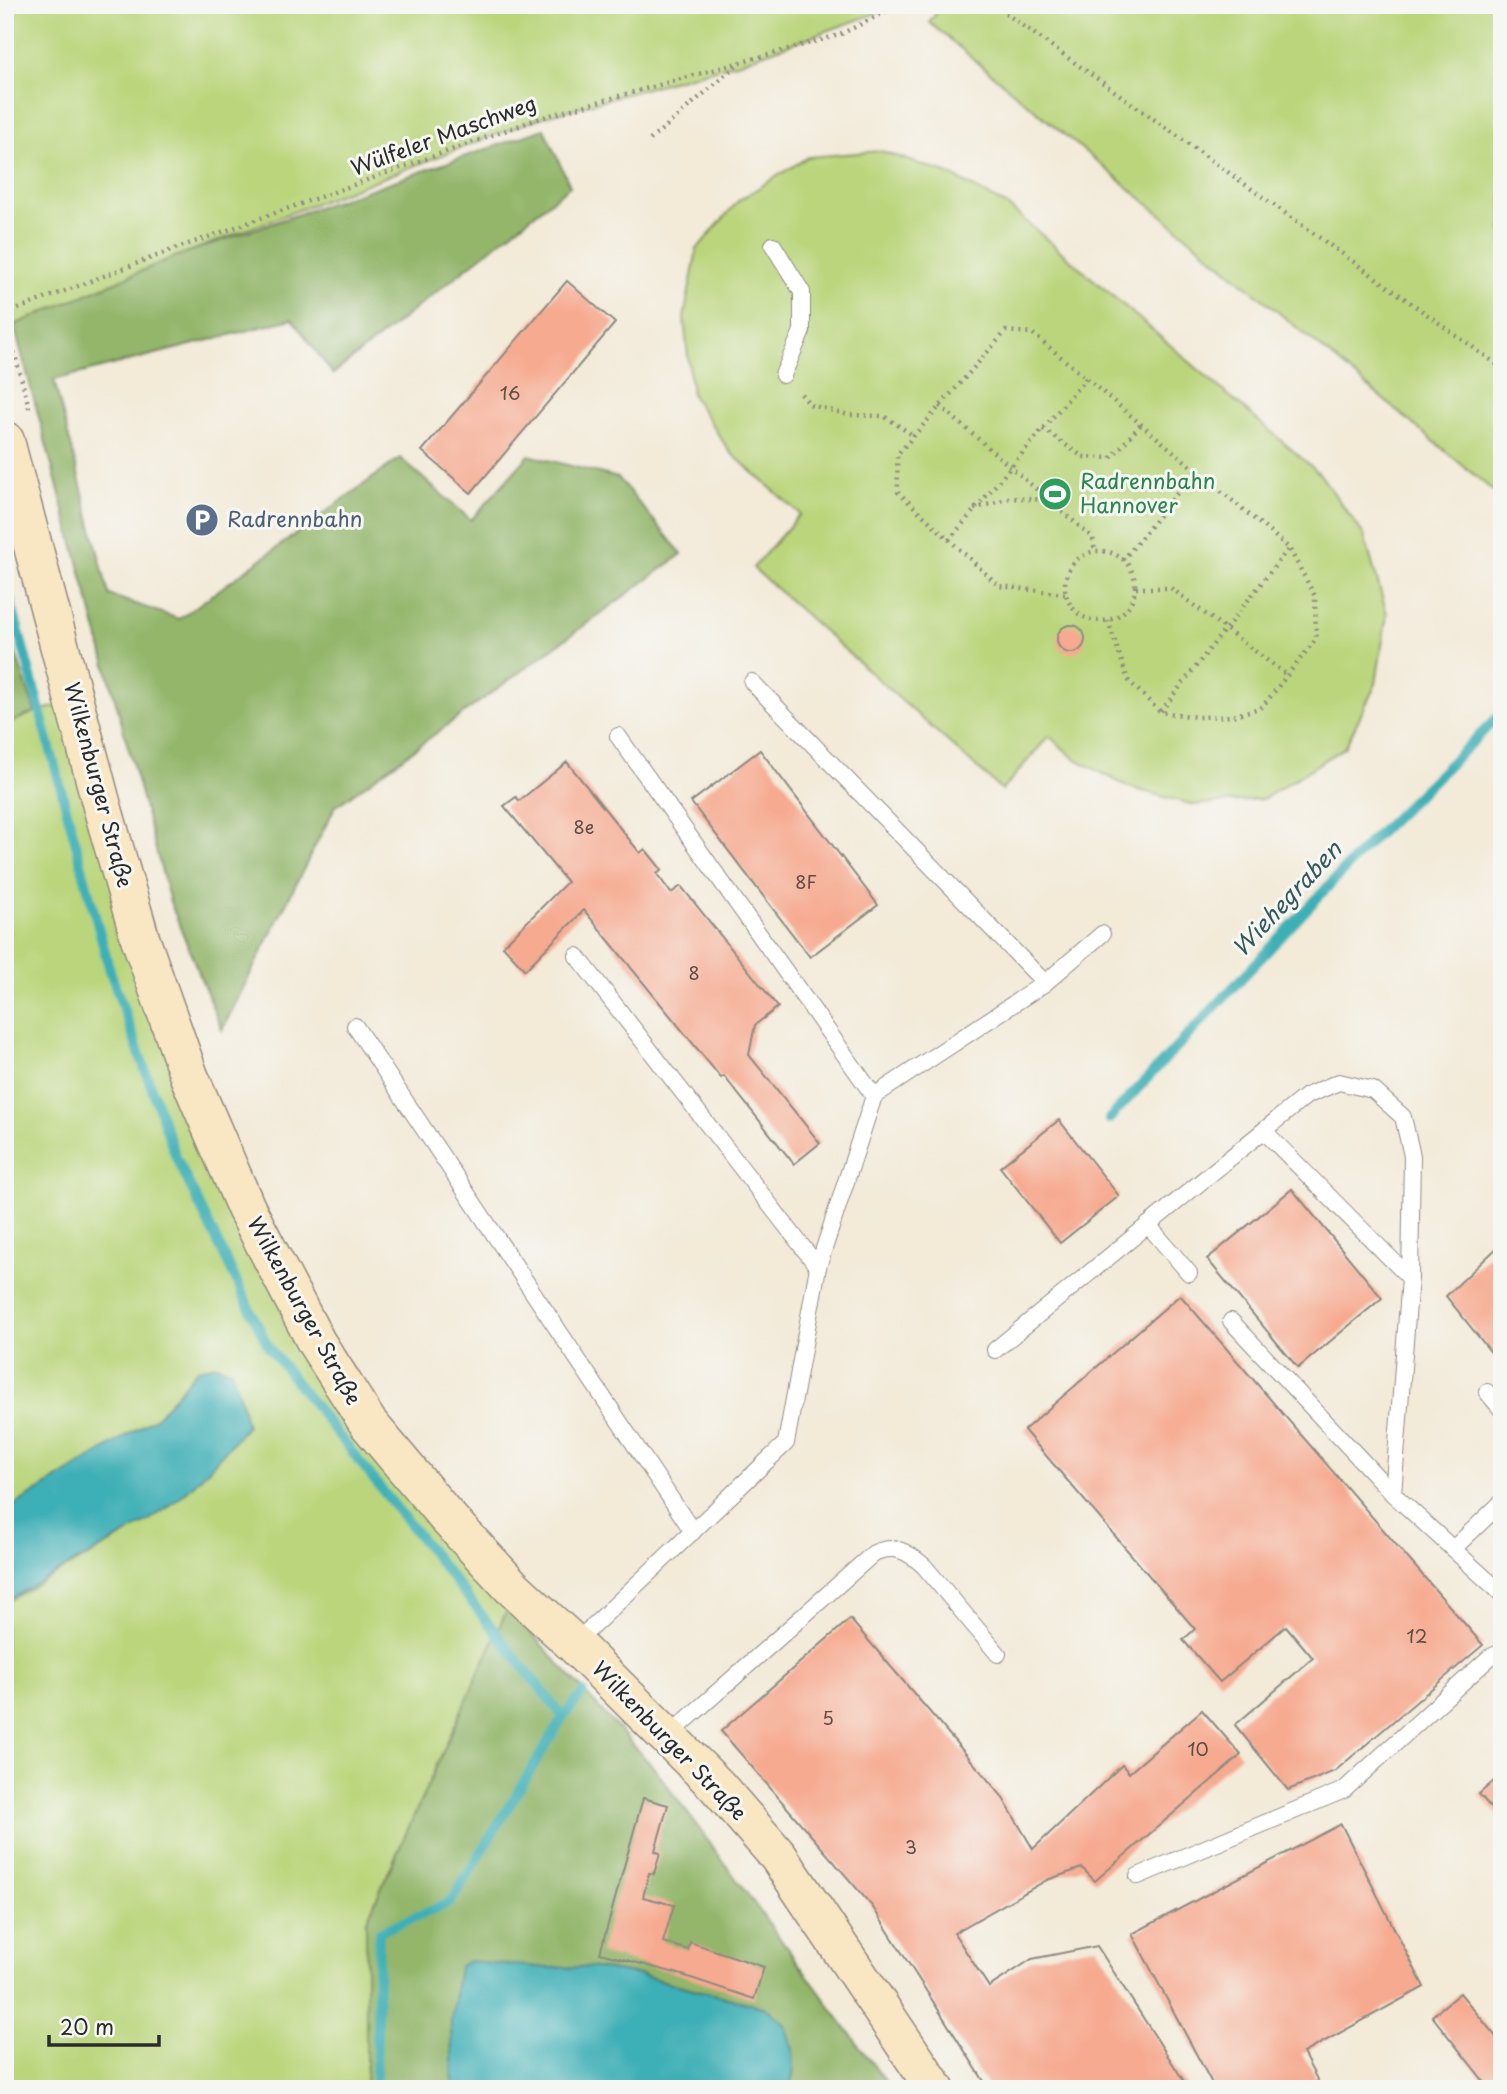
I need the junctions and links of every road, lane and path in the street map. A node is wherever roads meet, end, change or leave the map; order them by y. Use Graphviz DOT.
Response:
graph roads {
  1 [pos="899,5"];
  2 [pos="994,5"];
  3 [pos="740,62"];
  4 [pos="650,140"];
  5 [pos="773,245"];
  6 [pos="5,316"];
  7 [pos="15,355"];
  8 [pos="5,359"];
  9 [pos="1502,368"];
  10 [pos="783,375"];
  11 [pos="1086,378"];
  12 [pos="940,406"];
  13 [pos="1141,424"];
  14 [pos="1043,429"];
  15 [pos="19,430"];
  16 [pos="914,436"];
  17 [pos="1012,466"];
  18 [pos="1196,470"];
  19 [pos="1050,500"];
  20 [pos="974,510"];
  21 [pos="949,540"];
  22 [pos="1289,548"];
  23 [pos="1095,552"];
  24 [pos="1123,560"];
  25 [pos="1136,588"];
  26 [pos="1065,594"];
  27 [pos="1108,621"];
  28 [pos="1226,628"];
  29 [pos="1288,676"];
  30 [pos="752,682"];
  31 [pos="1160,712"];
  32 [pos="618,736"];
  33 [pos="1102,934"];
  34 [pos="578,956"];
  35 [pos="1045,983"];
  36 [pos="355,1026"];
  37 [pos="874,1096"];
  38 [pos="1264,1131"];
  39 [pos="1148,1225"];
  40 [pos="818,1268"];
  41 [pos="1189,1273"];
  42 [pos="1410,1279"];
  43 [pos="1231,1321"];
  44 [pos="995,1350"];
  45 [pos="1487,1392"];
  46 [pos="1502,1410"];
  47 [pos="1393,1493"];
  48 [pos="1502,1502"];
  49 [pos="693,1532"];
  50 [pos="1453,1549"];
  51 [pos="1502,1594"];
  52 [pos="574,1644"];
  53 [pos="1502,1652"];
  54 [pos="998,1654"];
  55 [pos="668,1736"];
  56 [pos="1138,1876"];
  57 [pos="936,2089"];
  1 -- 3 [label="path, Wülfeler Maschweg"];
  2 -- 9 [label="path"];
  3 -- 4 [label="path"];
  3 -- 6 [label="path, Wülfeler Maschweg"];
  5 -- 10 [label="lane"];
  6 -- 7 [label="path"];
  7 -- 8 [label="path"];
  7 -- 15 [label="path"];
  10 -- 16 [label="path"];
  11 -- 12 [label="path"];
  11 -- 13 [label="path"];
  11 -- 14 [label="path"];
  12 -- 16 [label="path"];
  12 -- 17 [label="path"];
  13 -- 14 [label="path"];
  13 -- 18 [label="path"];
  14 -- 17 [label="path"];
  15 -- 52 [label="main road, Wilkenburger Straße"];
  16 -- 21 [label="path"];
  17 -- 19 [label="path"];
  17 -- 20 [label="path"];
  18 -- 22 [label="path"];
  18 -- 24 [label="path"];
  19 -- 20 [label="path"];
  19 -- 23 [label="path"];
  20 -- 21 [label="path"];
  21 -- 26 [label="path"];
  22 -- 28 [label="path"];
  22 -- 29 [label="path"];
  23 -- 24 [label="path"];
  23 -- 26 [label="path"];
  24 -- 25 [label="path"];
  25 -- 27 [label="path"];
  25 -- 28 [label="path"];
  26 -- 27 [label="path"];
  27 -- 31 [label="path"];
  28 -- 29 [label="path"];
  28 -- 31 [label="path"];
  29 -- 31 [label="path"];
  30 -- 35 [label="lane"];
  32 -- 37 [label="lane"];
  33 -- 35 [label="lane"];
  34 -- 40 [label="lane"];
  35 -- 37 [label="lane"];
  36 -- 49 [label="lane"];
  37 -- 40 [label="lane"];
  38 -- 39 [label="lane"];
  38 -- 42 [label="lane"];
  38 -- 42 [label="lane"];
  39 -- 41 [label="lane"];
  39 -- 44 [label="lane"];
  40 -- 49 [label="lane"];
  42 -- 47 [label="lane"];
  43 -- 47 [label="lane"];
  45 -- 46 [label="lane"];
  47 -- 50 [label="lane"];
  48 -- 50 [label="lane"];
  49 -- 52 [label="lane"];
  50 -- 51 [label="lane"];
  52 -- 55 [label="main road, Wilkenburger Straße"];
  53 -- 56 [label="lane"];
  54 -- 55 [label="lane"];
  55 -- 57 [label="main road, Wilkenburger Straße"];
}
